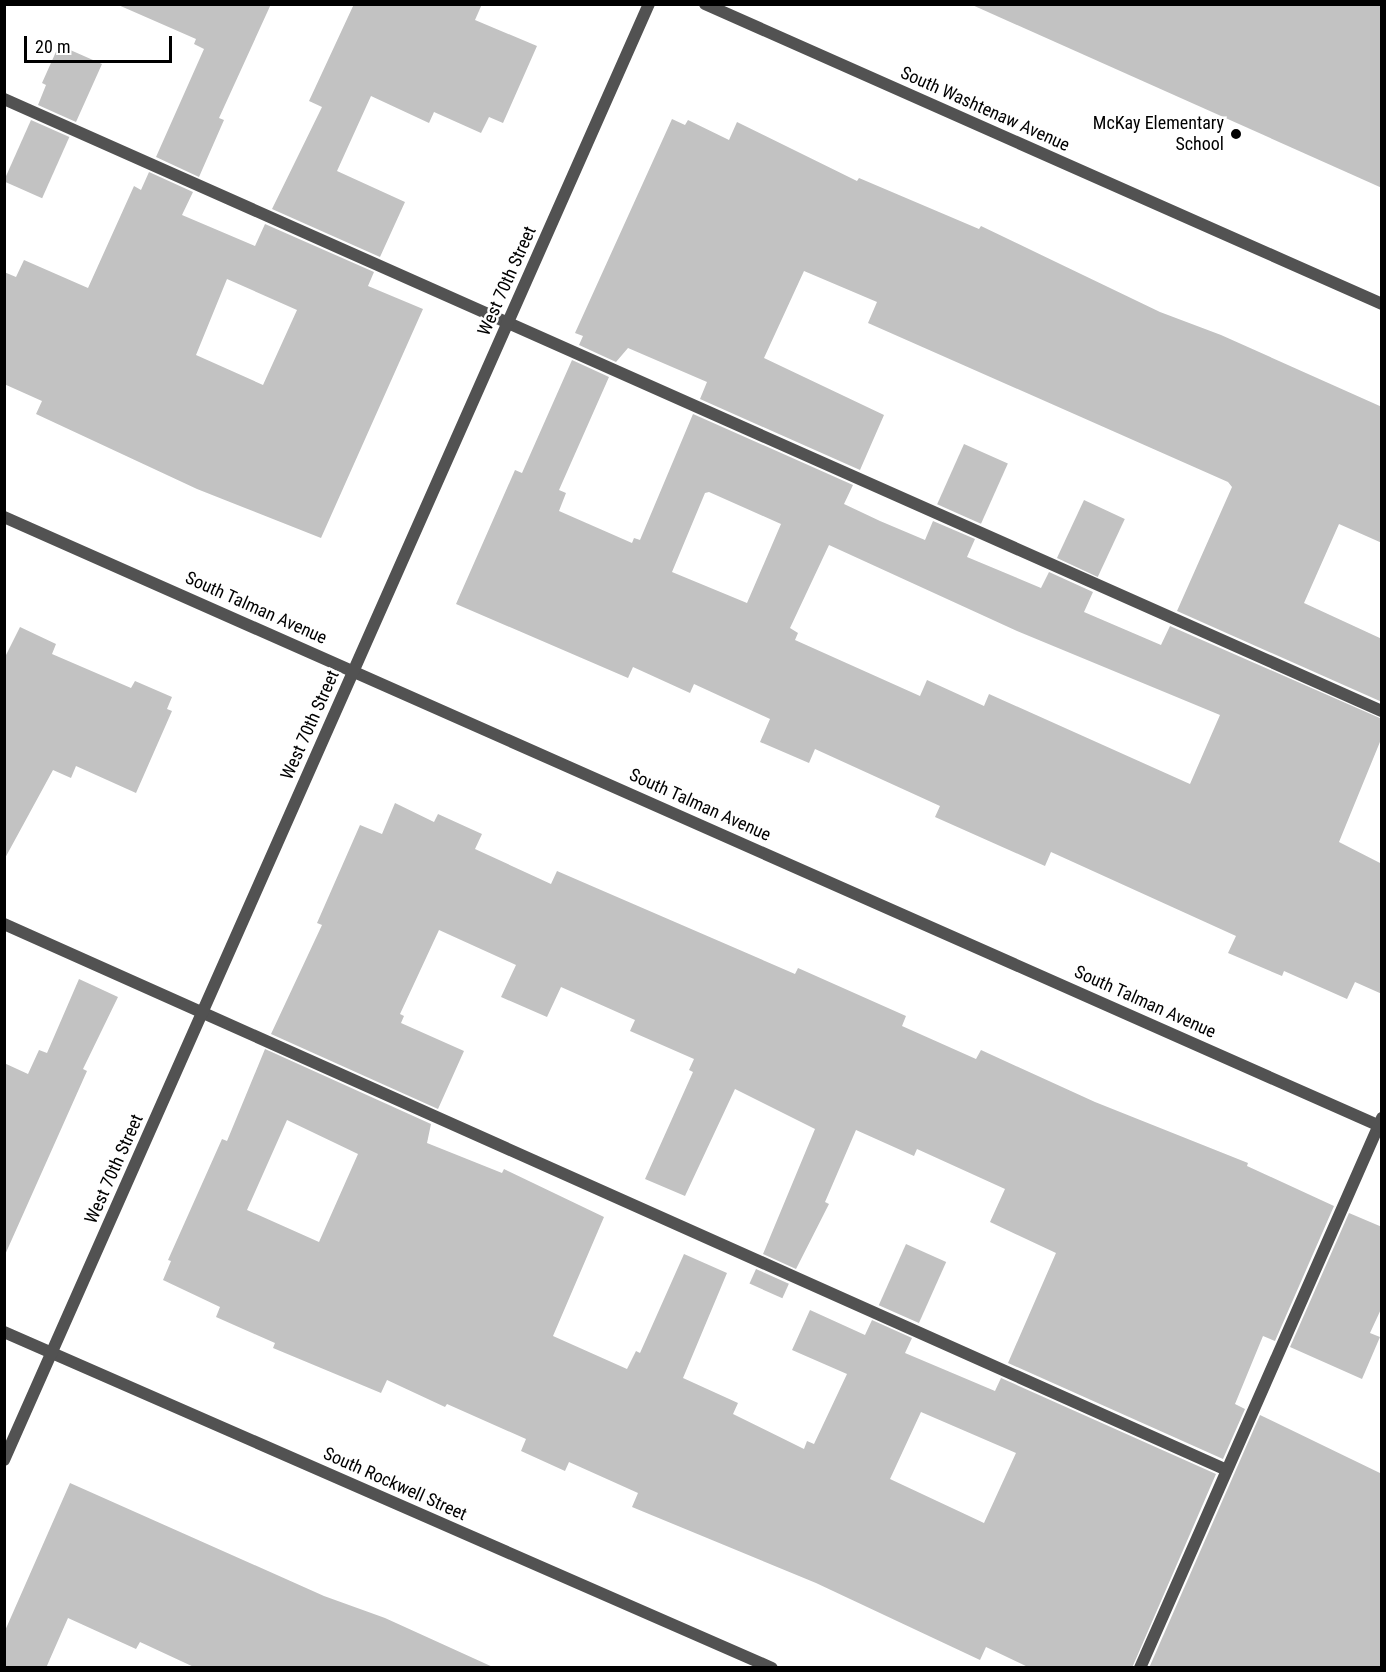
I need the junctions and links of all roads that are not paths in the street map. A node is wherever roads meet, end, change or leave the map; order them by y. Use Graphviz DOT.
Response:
graph roads {
  1 [pos="649,4"];
  2 [pos="705,4"];
  3 [pos="4,99"];
  4 [pos="1382,304"];
  5 [pos="508,323"];
  6 [pos="4,516"];
  7 [pos="354,671"];
  8 [pos="1382,711"];
  9 [pos="4,924"];
  10 [pos="203,1012"];
  11 [pos="1380,1123"];
  12 [pos="4,1332"];
  13 [pos="52,1353"];
  14 [pos="4,1460"];
  15 [pos="1227,1470"];
  16 [pos="772,1668"];
  17 [pos="1140,1668"];
  1 -- 5 [label="street, West 70th Street"];
  2 -- 4 [label="street, South Washtenaw Avenue"];
  3 -- 5 [label="street"];
  5 -- 7 [label="street, West 70th Street"];
  5 -- 8 [label="street"];
  6 -- 7 [label="street, South Talman Avenue"];
  7 -- 10 [label="street, West 70th Street"];
  7 -- 11 [label="street, South Talman Avenue"];
  9 -- 10 [label="street"];
  10 -- 13 [label="street, West 70th Street"];
  10 -- 15 [label="street"];
  11 -- 15 [label="street"];
  12 -- 13 [label="street, South Rockwell Street"];
  13 -- 14 [label="street, West 70th Street"];
  13 -- 16 [label="street, South Rockwell Street"];
  15 -- 17 [label="street"];
}
